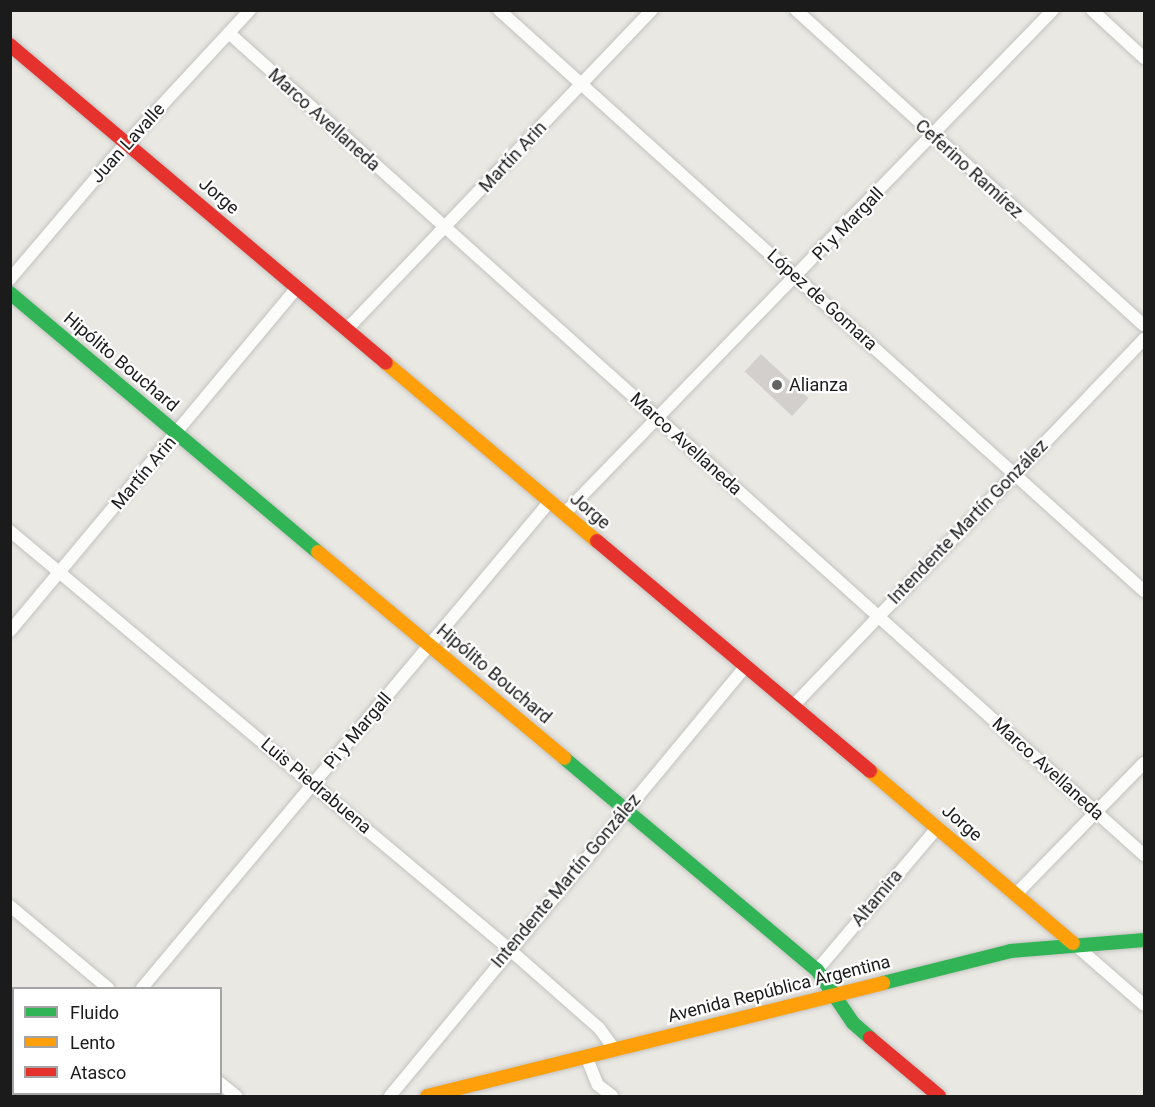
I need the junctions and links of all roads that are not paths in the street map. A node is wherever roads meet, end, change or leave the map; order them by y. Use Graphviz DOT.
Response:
graph roads {
  1 [pos="250,10"];
  2 [pos="499,10"];
  3 [pos="652,10"];
  4 [pos="796,10"];
  5 [pos="1053,10"];
  6 [pos="1092,10"];
  7 [pos="229,33"];
  8 [pos="10,45"];
  9 [pos="1144,58"];
  10 [pos="581,85"];
  11 [pos="932,135"];
  12 [pos="128,142"];
  13 [pos="445,229"];
  14 [pos="797,277"];
  15 [pos="10,279"];
  16 [pos="298,286"];
  17 [pos="10,293"];
  18 [pos="1144,325"];
  19 [pos="348,328"];
  20 [pos="1144,339"];
  21 [pos="658,419"];
  22 [pos="178,432"];
  23 [pos="1014,475"];
  24 [pos="550,501"];
  25 [pos="565,513"];
  26 [pos="10,531"];
  27 [pos="60,572"];
  28 [pos="1144,591"];
  29 [pos="878,616"];
  30 [pos="10,631"];
  31 [pos="430,644"];
  32 [pos="745,667"];
  33 [pos="793,706"];
  34 [pos="1144,763"];
  35 [pos="313,784"];
  36 [pos="627,809"];
  37 [pos="1096,812"];
  38 [pos="938,826"];
  39 [pos="1144,855"];
  40 [pos="1017,893"];
  41 [pos="10,906"];
  42 [pos="1144,940"];
  43 [pos="1073,943"];
  44 [pos="509,949"];
  45 [pos="817,970"];
  46 [pos="107,987"];
  47 [pos="143,987"];
  48 [pos="833,993"];
  49 [pos="1144,1005"];
  50 [pos="614,1049"];
  51 [pos="586,1056"];
  52 [pos="222,1085"];
  53 [pos="236,1096"];
  54 [pos="390,1096"];
  55 [pos="427,1096"];
  56 [pos="612,1096"];
  57 [pos="939,1096"];
  1 -- 7 [label="street, Juan Lavalle"];
  2 -- 10 [label="street, López de Gomara"];
  3 -- 10 [label="street, Martín Arin"];
  4 -- 11 [label="street, Ceferino Ramírez"];
  5 -- 11 [label="street, Pi y Margall"];
  6 -- 9 [label="street"];
  7 -- 12 [label="street, Juan Lavalle"];
  7 -- 13 [label="street, Marco Avellaneda"];
  8 -- 12 [label="street, Jorge"];
  10 -- 13 [label="street, Martín Arin"];
  10 -- 14 [label="street, López de Gomara"];
  11 -- 14 [label="street, Pi y Margall"];
  11 -- 18 [label="street, Ceferino Ramírez"];
  12 -- 15 [label="street, Juan Lavalle"];
  12 -- 16 [label="street, Jorge"];
  13 -- 19 [label="street, Martín Arin"];
  13 -- 21 [label="street, Marco Avellaneda"];
  14 -- 21 [label="street, Pi y Margall"];
  14 -- 23 [label="street, López de Gomara"];
  16 -- 19 [label="street, Jorge"];
  16 -- 22 [label="street, Martín Arin"];
  17 -- 22 [label="street, Hipólito Bouchard"];
  19 -- 24 [label="street, Jorge"];
  20 -- 23 [label="street, Intendente Martín González"];
  21 -- 25 [label="street, Pi y Margall"];
  21 -- 29 [label="street, Marco Avellaneda"];
  22 -- 27 [label="street, Martín Arin"];
  22 -- 31 [label="street, Hipólito Bouchard"];
  23 -- 28 [label="street, López de Gomara"];
  23 -- 29 [label="street, Intendente Martín González"];
  24 -- 25 [label="street, Jorge"];
  24 -- 31 [label="street, Pi y Margall"];
  25 -- 32 [label="street, Jorge"];
  26 -- 27 [label="street, Luis Piedrabuena"];
  27 -- 30 [label="street, Martín Arin"];
  27 -- 35 [label="street, Luis Piedrabuena"];
  29 -- 33 [label="street, Intendente Martín González"];
  29 -- 37 [label="street, Marco Avellaneda"];
  31 -- 35 [label="street, Pi y Margall"];
  31 -- 36 [label="street, Hipólito Bouchard"];
  32 -- 33 [label="street, Jorge"];
  32 -- 36 [label="street, Intendente Martín González"];
  33 -- 38 [label="street, Jorge"];
  34 -- 37 [label="street"];
  35 -- 44 [label="street, Luis Piedrabuena"];
  35 -- 47 [label="street, Pi y Margall"];
  36 -- 44 [label="street, Intendente Martín González"];
  36 -- 45 [label="street, Hipólito Bouchard"];
  37 -- 39 [label="street, Marco Avellaneda"];
  37 -- 40 [label="street"];
  38 -- 40 [label="street, Jorge"];
  38 -- 45 [label="street, Altamira"];
  40 -- 43 [label="street, Jorge"];
  41 -- 46 [label="street"];
  42 -- 43 [label="street, Avenida República Argentina"];
  43 -- 48 [label="street, Avenida República Argentina"];
  43 -- 49 [label="street, Jorge"];
  44 -- 50 [label="street, Luis Piedrabuena"];
  44 -- 54 [label="street, Intendente Martín González"];
  45 -- 48 [label="street, Hipólito Bouchard"];
  48 -- 50 [label="street, Avenida República Argentina"];
  48 -- 57 [label="street, Hipólito Bouchard"];
  50 -- 51 [label="street, Avenida República Argentina"];
  51 -- 55 [label="street, Avenida República Argentina"];
  51 -- 56 [label="street"];
  52 -- 53 [label="street"];
}
